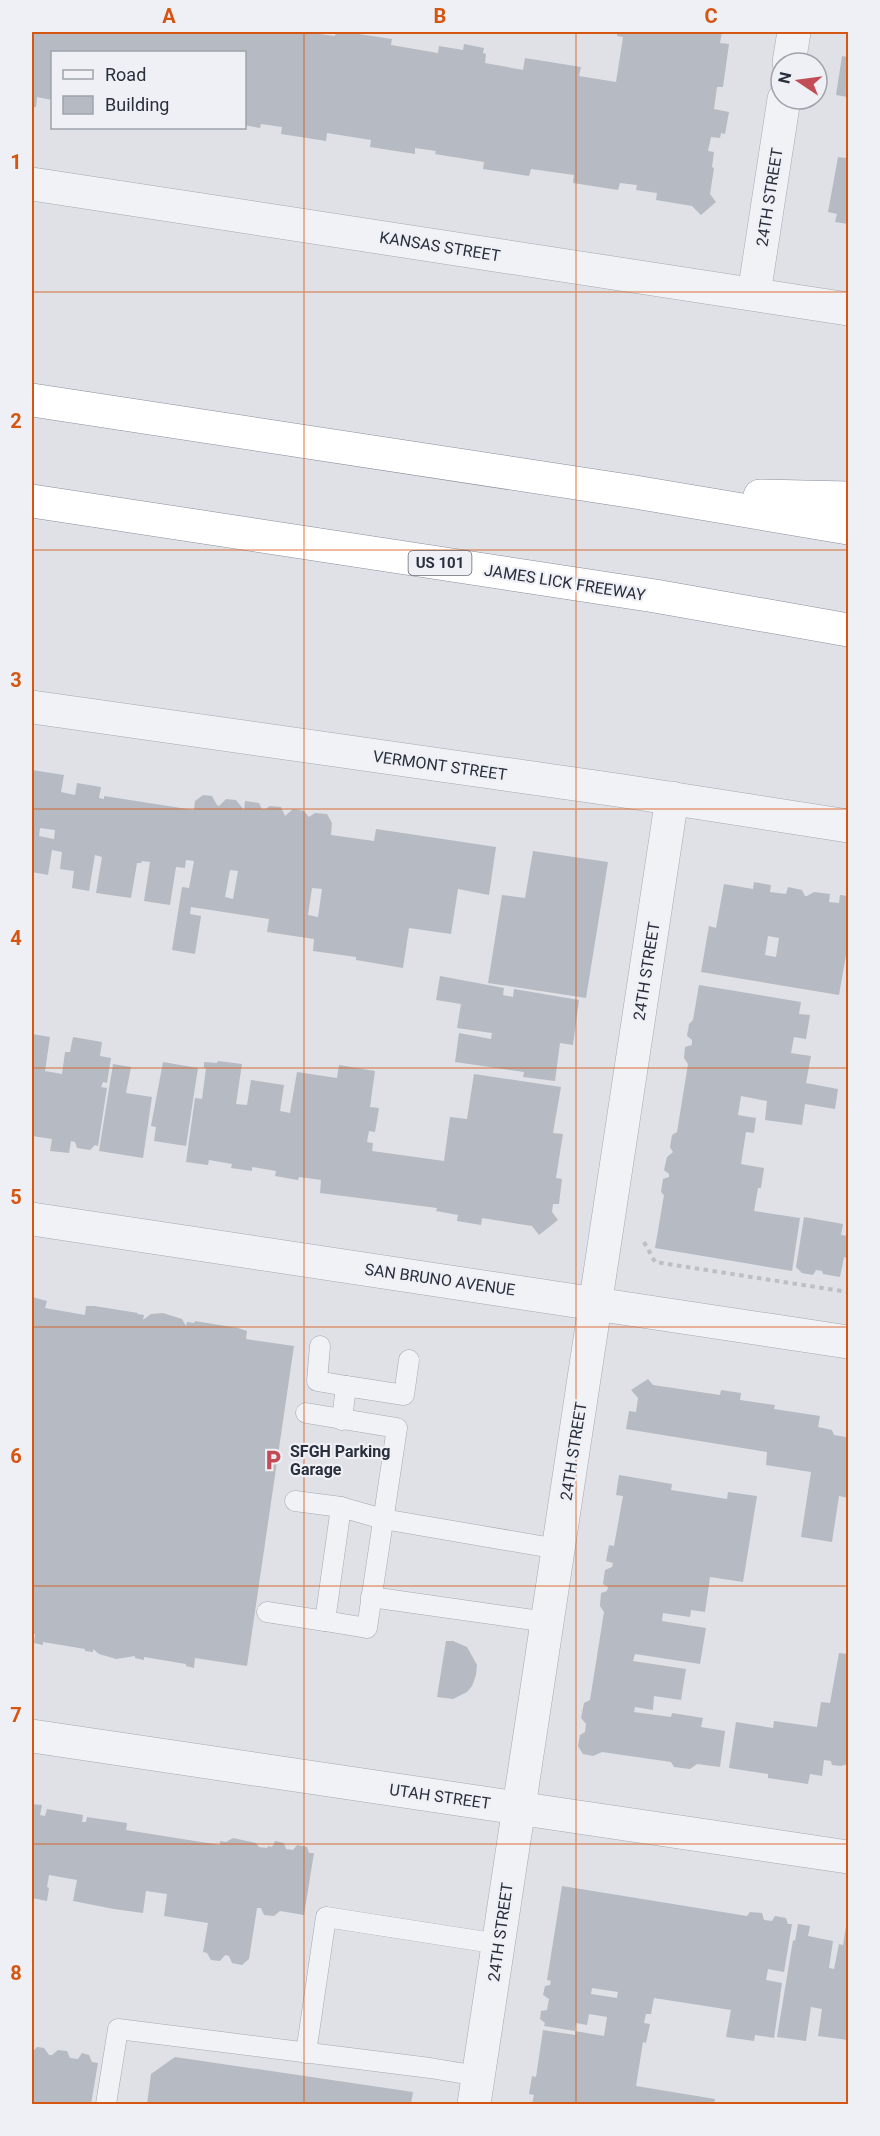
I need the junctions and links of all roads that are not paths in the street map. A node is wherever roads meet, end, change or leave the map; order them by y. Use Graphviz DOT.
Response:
graph roads {
  1 [pos="794,32"];
  2 [pos="791,51"];
  3 [pos="782,111"];
  4 [pos="32,184"];
  5 [pos="754,294"];
  6 [pos="849,309"];
  7 [pos="32,400"];
  8 [pos="634,492"];
  9 [pos="849,498"];
  10 [pos="32,501"];
  11 [pos="849,528"];
  12 [pos="849,630"];
  13 [pos="32,707"];
  14 [pos="672,798"];
  15 [pos="849,826"];
  16 [pos="32,1219"];
  17 [pos="596,1303"];
  18 [pos="849,1342"];
  19 [pos="320,1346"];
  20 [pos="409,1360"];
  21 [pos="346,1386"];
  22 [pos="306,1413"];
  23 [pos="342,1420"];
  24 [pos="295,1502"];
  25 [pos="341,1507"];
  26 [pos="382,1519"];
  27 [pos="558,1549"];
  28 [pos="371,1597"];
  29 [pos="267,1612"];
  30 [pos="325,1621"];
  31 [pos="547,1622"];
  32 [pos="32,1736"];
  33 [pos="519,1808"];
  34 [pos="849,1857"];
  35 [pos="499,1944"];
  36 [pos="306,2053"];
  37 [pos="476,2090"];
  38 [pos="106,2104"];
  1 -- 2 [label="street"];
  3 -- 5 [label="street, 24TH STREET"];
  4 -- 5 [label="street, KANSAS STREET"];
  5 -- 6 [label="street, KANSAS STREET"];
  7 -- 8 [label="highway"];
  8 -- 9 [label="highway"];
  8 -- 11 [label="highway"];
  10 -- 12 [label="highway, JAMES LICK FREEWAY / US 101"];
  13 -- 14 [label="street, VERMONT STREET"];
  14 -- 15 [label="street, VERMONT STREET"];
  14 -- 17 [label="street, 24TH STREET"];
  16 -- 17 [label="street, SAN BRUNO AVENUE"];
  17 -- 18 [label="street, SAN BRUNO AVENUE"];
  17 -- 27 [label="street, 24TH STREET"];
  19 -- 21 [label="lane"];
  20 -- 21 [label="lane"];
  21 -- 23 [label="lane"];
  22 -- 23 [label="lane"];
  23 -- 26 [label="lane"];
  24 -- 25 [label="lane"];
  25 -- 26 [label="lane"];
  25 -- 30 [label="lane"];
  26 -- 27 [label="lane"];
  26 -- 28 [label="lane"];
  27 -- 31 [label="street, 24TH STREET"];
  28 -- 30 [label="lane"];
  28 -- 31 [label="lane"];
  29 -- 30 [label="lane"];
  31 -- 33 [label="street, 24TH STREET"];
  32 -- 33 [label="street, UTAH STREET"];
  33 -- 34 [label="street, UTAH STREET"];
  33 -- 35 [label="street, 24TH STREET"];
  35 -- 36 [label="lane"];
  35 -- 37 [label="street, 24TH STREET"];
  36 -- 37 [label="lane"];
  36 -- 38 [label="lane"];
}
